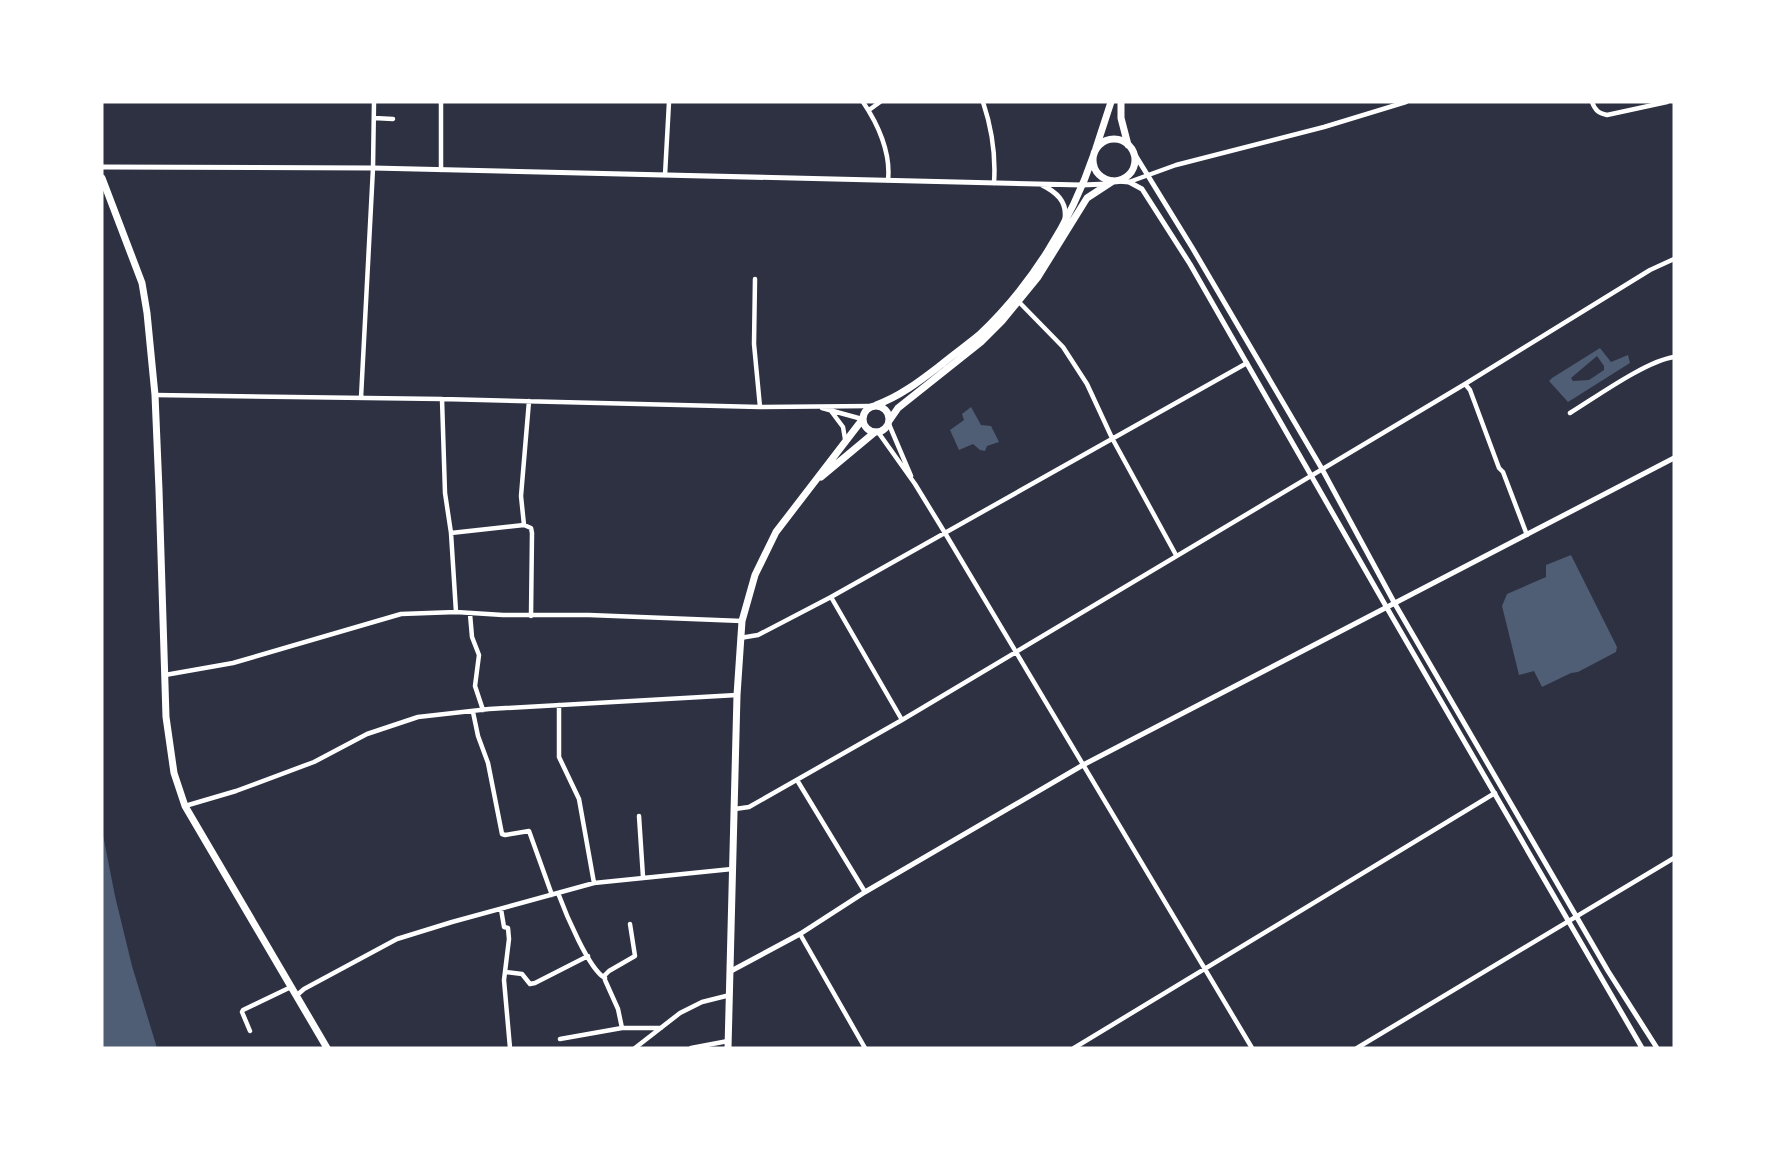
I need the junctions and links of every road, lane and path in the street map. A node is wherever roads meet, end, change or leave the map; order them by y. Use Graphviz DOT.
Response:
graph roads {
  1 [pos="374,102"];
  2 [pos="441,102"];
  3 [pos="669,102"];
  4 [pos="863,102"];
  5 [pos="880,102"];
  6 [pos="983,102"];
  7 [pos="1111,102"];
  8 [pos="1121,102"];
  9 [pos="1406,102"];
  10 [pos="1592,102"];
  11 [pos="1667,102"];
  12 [pos="869,110"];
  13 [pos="374,118"];
  14 [pos="393,119"];
  15 [pos="1128,145"];
  16 [pos="1095,152"];
  17 [pos="1134,153"];
  18 [pos="102,167"];
  19 [pos="374,168"];
  20 [pos="441,170"];
  21 [pos="665,175"];
  22 [pos="1148,177"];
  23 [pos="102,178"];
  24 [pos="888,180"];
  25 [pos="1112,182"];
  26 [pos="1129,182"];
  27 [pos="994,183"];
  28 [pos="1040,184"];
  29 [pos="1082,185"];
  30 [pos="1065,220"];
  31 [pos="1053,248"];
  32 [pos="1674,259"];
  33 [pos="755,279"];
  34 [pos="1019,302"];
  35 [pos="1674,357"];
  36 [pos="1246,363"];
  37 [pos="1465,384"];
  38 [pos="155,395"];
  39 [pos="362,398"];
  40 [pos="442,399"];
  41 [pos="529,401"];
  42 [pos="874,406"];
  43 [pos="760,407"];
  44 [pos="819,407"];
  45 [pos="831,411"];
  46 [pos="1570,413"];
  47 [pos="862,420"];
  48 [pos="889,421"];
  49 [pos="876,432"];
  50 [pos="1112,438"];
  51 [pos="845,444"];
  52 [pos="1674,458"];
  53 [pos="1322,469"];
  54 [pos="1310,475"];
  55 [pos="915,484"];
  56 [pos="808,489"];
  57 [pos="524,525"];
  58 [pos="451,533"];
  59 [pos="945,533"];
  60 [pos="1527,535"];
  61 [pos="1176,555"];
  62 [pos="831,597"];
  63 [pos="1395,604"];
  64 [pos="1387,609"];
  65 [pos="456,612"];
  66 [pos="470,614"];
  67 [pos="531,616"];
  68 [pos="742,621"];
  69 [pos="740,638"];
  70 [pos="1017,651"];
  71 [pos="165,675"];
  72 [pos="737,695"];
  73 [pos="559,705"];
  74 [pos="483,710"];
  75 [pos="473,712"];
  76 [pos="902,720"];
  77 [pos="1083,765"];
  78 [pos="797,780"];
  79 [pos="1495,793"];
  80 [pos="184,806"];
  81 [pos="735,809"];
  82 [pos="639,816"];
  83 [pos="1674,858"];
  84 [pos="732,869"];
  85 [pos="643,877"];
  86 [pos="594,883"];
  87 [pos="865,892"];
  88 [pos="555,894"];
  89 [pos="501,909"];
  90 [pos="1577,917"];
  91 [pos="1569,922"];
  92 [pos="630,924"];
  93 [pos="800,934"];
  94 [pos="588,956"];
  95 [pos="1204,970"];
  96 [pos="731,971"];
  97 [pos="505,972"];
  98 [pos="604,978"];
  99 [pos="291,987"];
  100 [pos="730,995"];
  101 [pos="296,996"];
  102 [pos="622,1028"];
  103 [pos="661,1028"];
  104 [pos="250,1031"];
  105 [pos="561,1039"];
  106 [pos="728,1045"];
  107 [pos="327,1048"];
  108 [pos="510,1048"];
  109 [pos="635,1048"];
  110 [pos="692,1048"];
  111 [pos="865,1048"];
  112 [pos="1074,1048"];
  113 [pos="1252,1048"];
  114 [pos="1357,1048"];
  115 [pos="1642,1048"];
  116 [pos="1657,1048"];
  1 -- 13 [label="street"];
  2 -- 20 [label="street"];
  3 -- 21 [label="street"];
  4 -- 12 [label="street"];
  5 -- 12 [label="street"];
  6 -- 27 [label="street"];
  7 -- 16 [label="main road"];
  8 -- 15 [label="main road"];
  9 -- 22 [label="street"];
  10 -- 11 [label="street"];
  12 -- 24 [label="street"];
  13 -- 14 [label="street"];
  13 -- 19 [label="street"];
  15 -- 16 [label="main road"];
  15 -- 17 [label="main road"];
  16 -- 25 [label="main road"];
  16 -- 29 [label="main road"];
  17 -- 22 [label="street"];
  17 -- 25 [label="main road"];
  18 -- 19 [label="street"];
  19 -- 20 [label="street"];
  19 -- 39 [label="street"];
  20 -- 21 [label="street"];
  21 -- 24 [label="street"];
  22 -- 26 [label="street"];
  22 -- 53 [label="street"];
  23 -- 38 [label="main road"];
  24 -- 27 [label="street"];
  25 -- 26 [label="street"];
  25 -- 29 [label="street"];
  25 -- 31 [label="main road"];
  26 -- 36 [label="street"];
  27 -- 28 [label="street"];
  28 -- 29 [label="street"];
  28 -- 30 [label="street"];
  29 -- 30 [label="main road"];
  30 -- 31 [label="main road"];
  31 -- 34 [label="main road"];
  31 -- 42 [label="main road"];
  32 -- 37 [label="street"];
  33 -- 43 [label="street"];
  34 -- 48 [label="main road"];
  34 -- 50 [label="street"];
  35 -- 46 [label="street"];
  36 -- 50 [label="street"];
  36 -- 54 [label="street"];
  37 -- 53 [label="street"];
  37 -- 60 [label="street"];
  38 -- 39 [label="street"];
  38 -- 71 [label="main road"];
  39 -- 40 [label="street"];
  40 -- 41 [label="street"];
  40 -- 58 [label="street"];
  41 -- 43 [label="street"];
  41 -- 57 [label="street"];
  42 -- 44 [label="street"];
  42 -- 47 [label="main road"];
  42 -- 48 [label="main road"];
  43 -- 44 [label="street"];
  44 -- 45 [label="street"];
  45 -- 47 [label="street"];
  45 -- 51 [label="street"];
  47 -- 49 [label="main road"];
  47 -- 51 [label="main road"];
  48 -- 49 [label="main road"];
  48 -- 55 [label="street"];
  49 -- 55 [label="street"];
  49 -- 56 [label="main road"];
  50 -- 59 [label="street"];
  50 -- 61 [label="street"];
  51 -- 56 [label="main road"];
  52 -- 60 [label="street"];
  53 -- 54 [label="street"];
  53 -- 63 [label="street"];
  54 -- 61 [label="street"];
  54 -- 64 [label="street"];
  55 -- 59 [label="street"];
  56 -- 68 [label="main road"];
  57 -- 58 [label="street"];
  57 -- 67 [label="street"];
  58 -- 65 [label="street"];
  59 -- 62 [label="street"];
  59 -- 70 [label="street"];
  60 -- 63 [label="street"];
  61 -- 70 [label="street"];
  62 -- 69 [label="street"];
  62 -- 76 [label="street"];
  63 -- 64 [label="street"];
  63 -- 90 [label="street"];
  64 -- 77 [label="street"];
  64 -- 79 [label="street"];
  65 -- 66 [label="street"];
  65 -- 71 [label="street"];
  66 -- 67 [label="street"];
  66 -- 74 [label="street"];
  67 -- 68 [label="street"];
  68 -- 69 [label="main road"];
  69 -- 72 [label="main road"];
  70 -- 76 [label="street"];
  70 -- 77 [label="street"];
  71 -- 80 [label="main road"];
  72 -- 73 [label="street"];
  72 -- 81 [label="main road"];
  73 -- 74 [label="street"];
  73 -- 86 [label="street"];
  74 -- 75 [label="street"];
  75 -- 80 [label="street"];
  75 -- 88 [label="street"];
  76 -- 78 [label="street"];
  77 -- 87 [label="street"];
  77 -- 95 [label="street"];
  78 -- 81 [label="street"];
  78 -- 87 [label="street"];
  79 -- 91 [label="street"];
  79 -- 95 [label="street"];
  80 -- 99 [label="main road"];
  81 -- 84 [label="main road"];
  82 -- 85 [label="street"];
  83 -- 90 [label="street"];
  84 -- 85 [label="street"];
  84 -- 96 [label="main road"];
  85 -- 86 [label="street"];
  86 -- 88 [label="street"];
  87 -- 93 [label="street"];
  88 -- 89 [label="street"];
  88 -- 94 [label="street"];
  89 -- 97 [label="street"];
  89 -- 101 [label="street"];
  90 -- 91 [label="street"];
  90 -- 116 [label="street"];
  91 -- 114 [label="street"];
  91 -- 115 [label="street"];
  92 -- 98 [label="street"];
  93 -- 96 [label="street"];
  93 -- 111 [label="street"];
  94 -- 97 [label="street"];
  94 -- 98 [label="street"];
  95 -- 112 [label="street"];
  95 -- 113 [label="street"];
  96 -- 100 [label="main road"];
  97 -- 108 [label="street"];
  98 -- 102 [label="street"];
  99 -- 101 [label="main road"];
  99 -- 104 [label="street"];
  100 -- 103 [label="street"];
  100 -- 106 [label="main road"];
  101 -- 107 [label="main road"];
  102 -- 103 [label="street"];
  102 -- 105 [label="street"];
  103 -- 109 [label="street"];
  106 -- 110 [label="street"];
}
